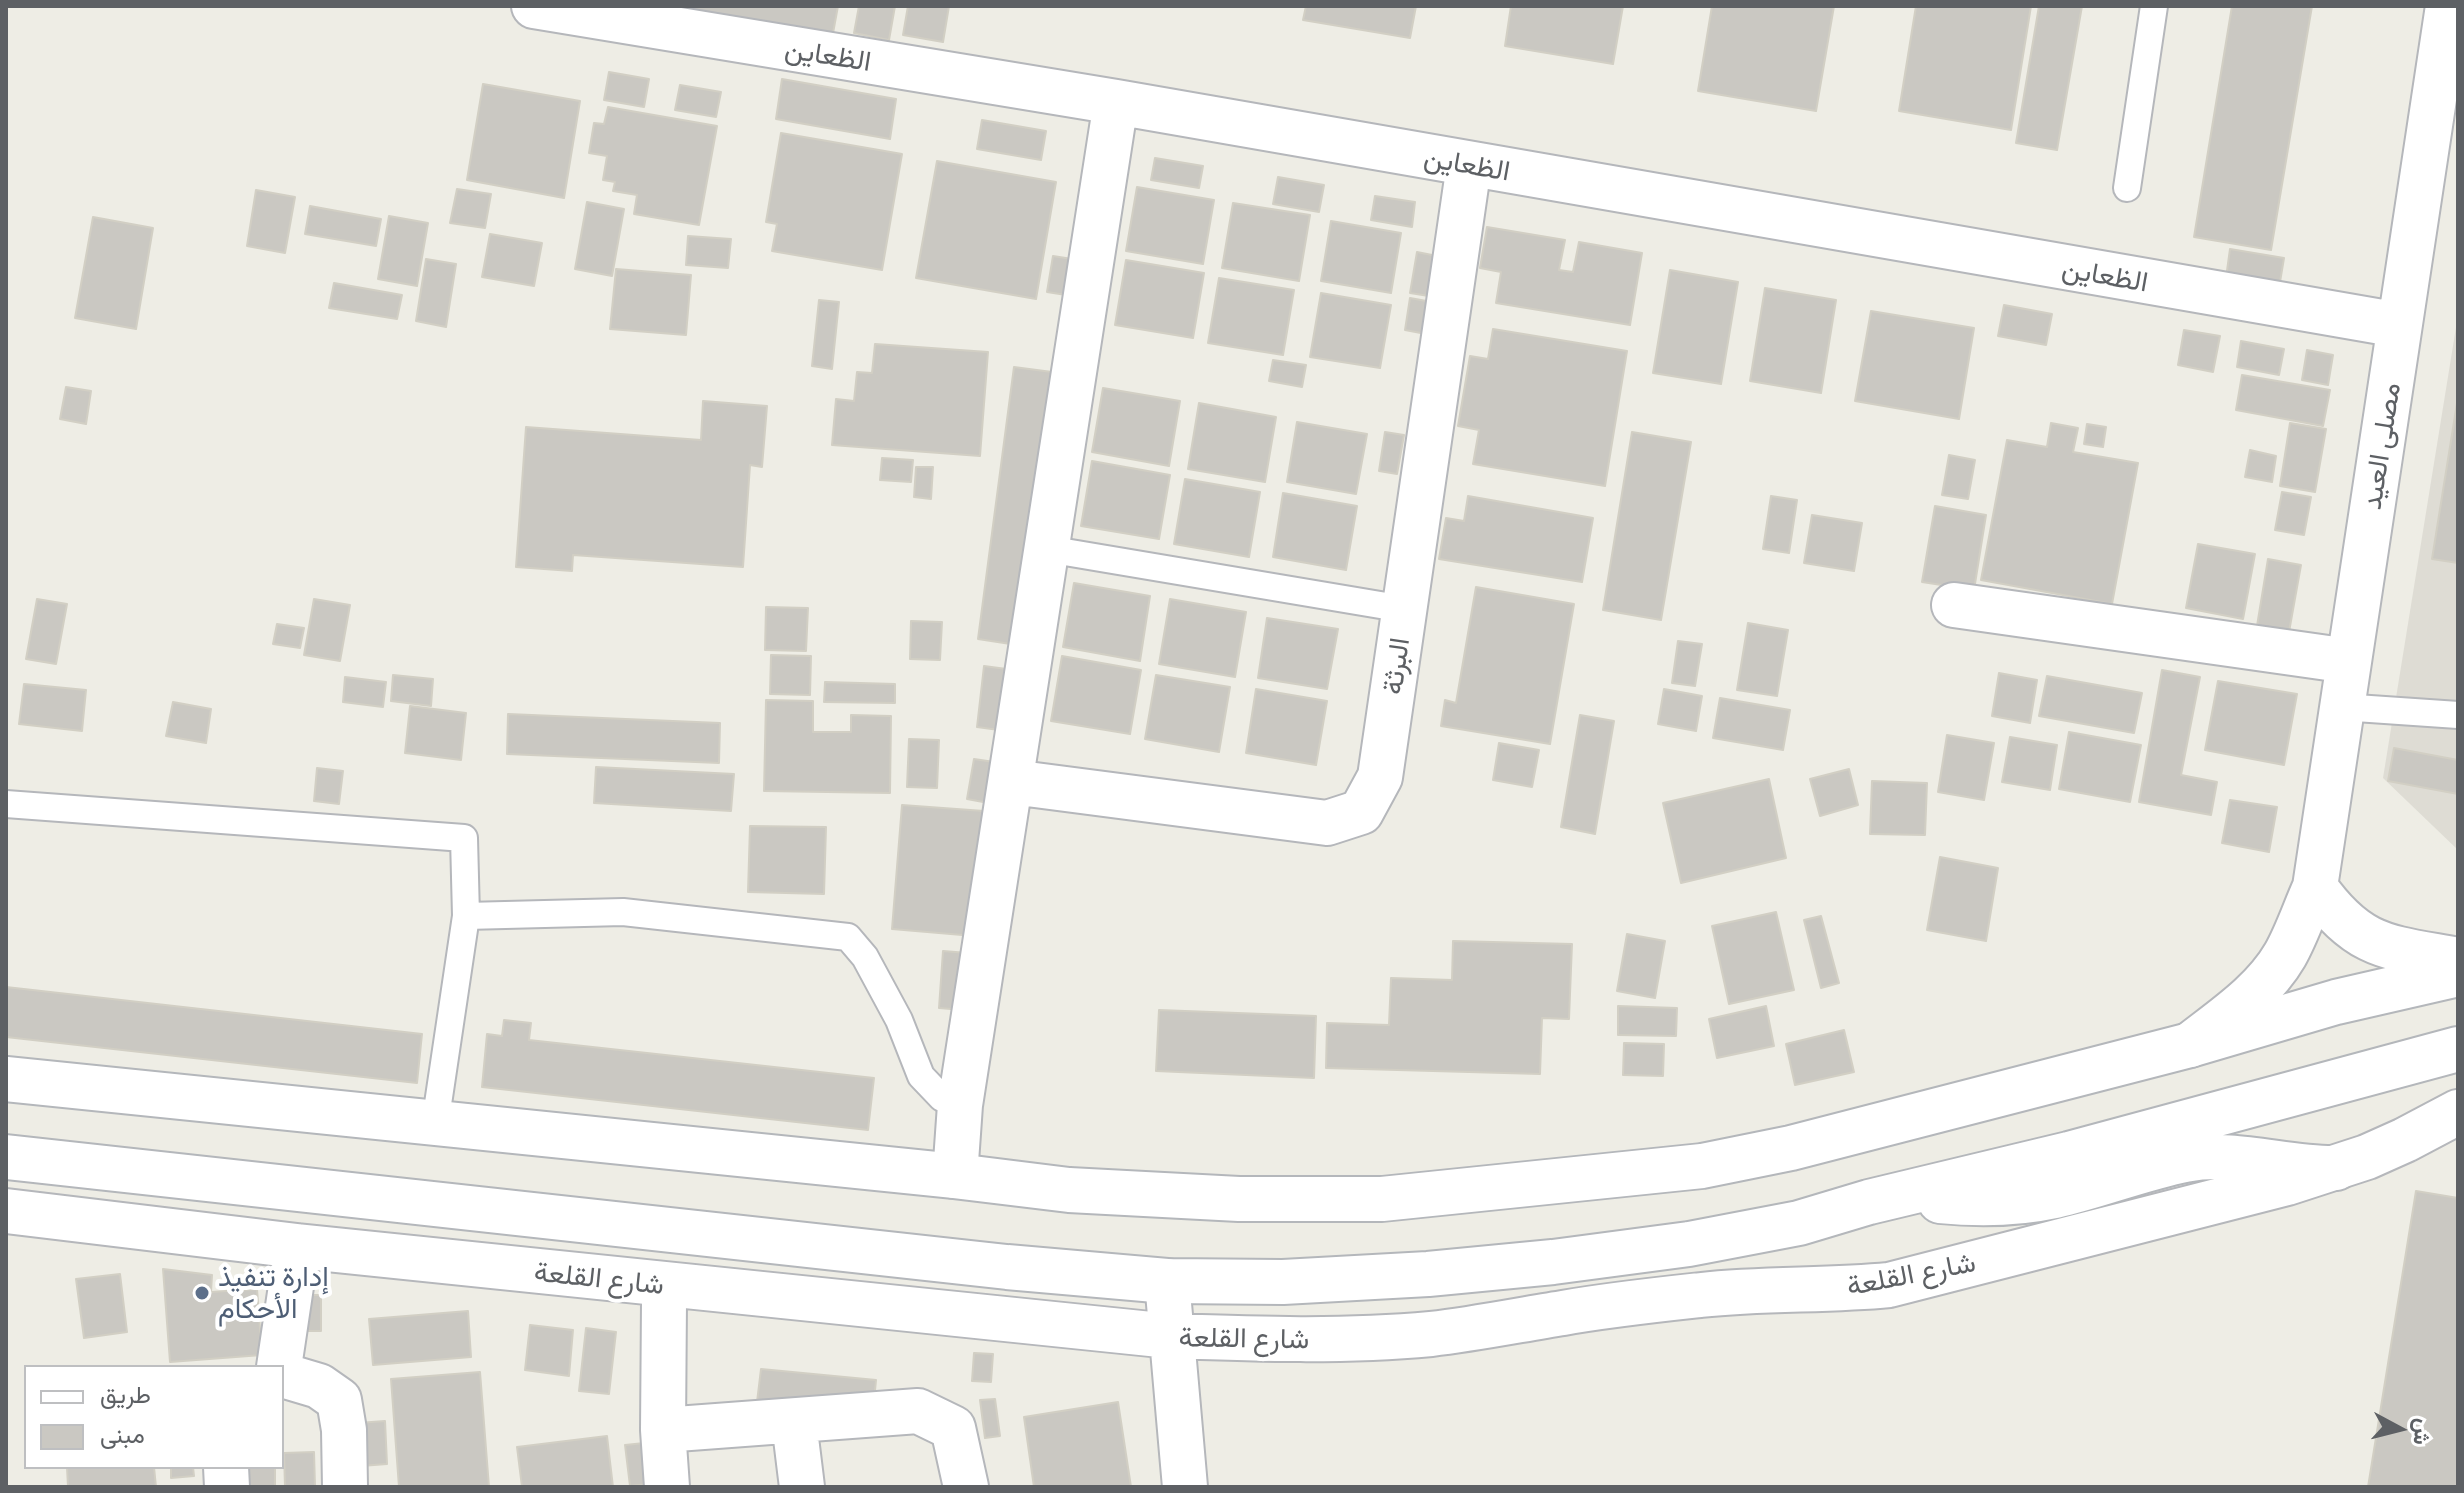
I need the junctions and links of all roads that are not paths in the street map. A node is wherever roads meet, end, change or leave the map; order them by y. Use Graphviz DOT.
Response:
graph roads {
  1 [pos="534,6"];
  2 [pos="2154,6"];
  3 [pos="2448,6"];
  4 [pos="2448,83"];
  5 [pos="1116,102"];
  6 [pos="1469,165"];
  7 [pos="2127,188"];
  8 [pos="2399,325"];
  9 [pos="1047,549"];
  10 [pos="1954,605"];
  11 [pos="1404,609"];
  12 [pos="2349,661"];
  13 [pos="2341,707"];
  14 [pos="2458,715"];
  15 [pos="1012,782"];
  16 [pos="6,804"];
  17 [pos="2315,887"];
  18 [pos="466,916"];
  19 [pos="2458,960"];
  20 [pos="2458,974"];
  21 [pos="2190,1045"];
  22 [pos="2458,1049"];
  23 [pos="6,1079"];
  24 [pos="960,1105"];
  25 [pos="2458,1112"];
  26 [pos="435,1124"];
  27 [pos="6,1157"];
  28 [pos="2336,1168"];
  29 [pos="955,1176"];
  30 [pos="1902,1195"];
  31 [pos="6,1211"];
  32 [pos="297,1246"];
  33 [pos="1167,1281"];
  34 [pos="667,1285"];
  35 [pos="1170,1336"];
  36 [pos="279,1365"];
  37 [pos="284,1376"];
  38 [pos="794,1422"];
  39 [pos="663,1430"];
  40 [pos="345,1487"];
  41 [pos="667,1487"];
  42 [pos="802,1487"];
  43 [pos="966,1487"];
  44 [pos="1185,1487"];
  1 -- 5 [label="street, الظعاين"];
  2 -- 7 [label="lane"];
  3 -- 4 [label="street, مصلى العيد"];
  4 -- 8 [label="street, مصلى العيد"];
  5 -- 6 [label="street, الظعاين"];
  5 -- 9 [label="street"];
  6 -- 8 [label="street, الظعاين"];
  6 -- 11 [label="street, البرثة"];
  8 -- 12 [label="street, مصلى العيد"];
  9 -- 11 [label="lane"];
  9 -- 15 [label="street"];
  10 -- 12 [label="street"];
  11 -- 15 [label="street, البرثة"];
  12 -- 13 [label="street, مصلى العيد"];
  13 -- 14 [label="lane"];
  13 -- 17 [label="street, مصلى العيد"];
  15 -- 24 [label="street"];
  16 -- 18 [label="lane"];
  17 -- 19 [label="street"];
  17 -- 21 [label="street, مصلى العيد"];
  18 -- 24 [label="lane"];
  18 -- 26 [label="lane"];
  20 -- 21 [label="street"];
  21 -- 29 [label="street"];
  22 -- 30 [label="street, شارع القلعة"];
  23 -- 26 [label="street"];
  24 -- 29 [label="street"];
  25 -- 28 [label="street, شارع القلعة"];
  26 -- 29 [label="street"];
  27 -- 33 [label="street, شارع القلعة"];
  28 -- 30 [label="street"];
  28 -- 35 [label="street, شارع القلعة"];
  30 -- 33 [label="street, شارع القلعة"];
  31 -- 32 [label="street, شارع القلعة"];
  32 -- 34 [label="street, شارع القلعة"];
  32 -- 36 [label="street"];
  33 -- 35 [label="street"];
  34 -- 35 [label="street, شارع القلعة"];
  34 -- 39 [label="street"];
  35 -- 44 [label="street"];
  37 -- 40 [label="street"];
  38 -- 39 [label="street"];
  38 -- 42 [label="street"];
  38 -- 43 [label="street"];
  39 -- 41 [label="street"];
}
